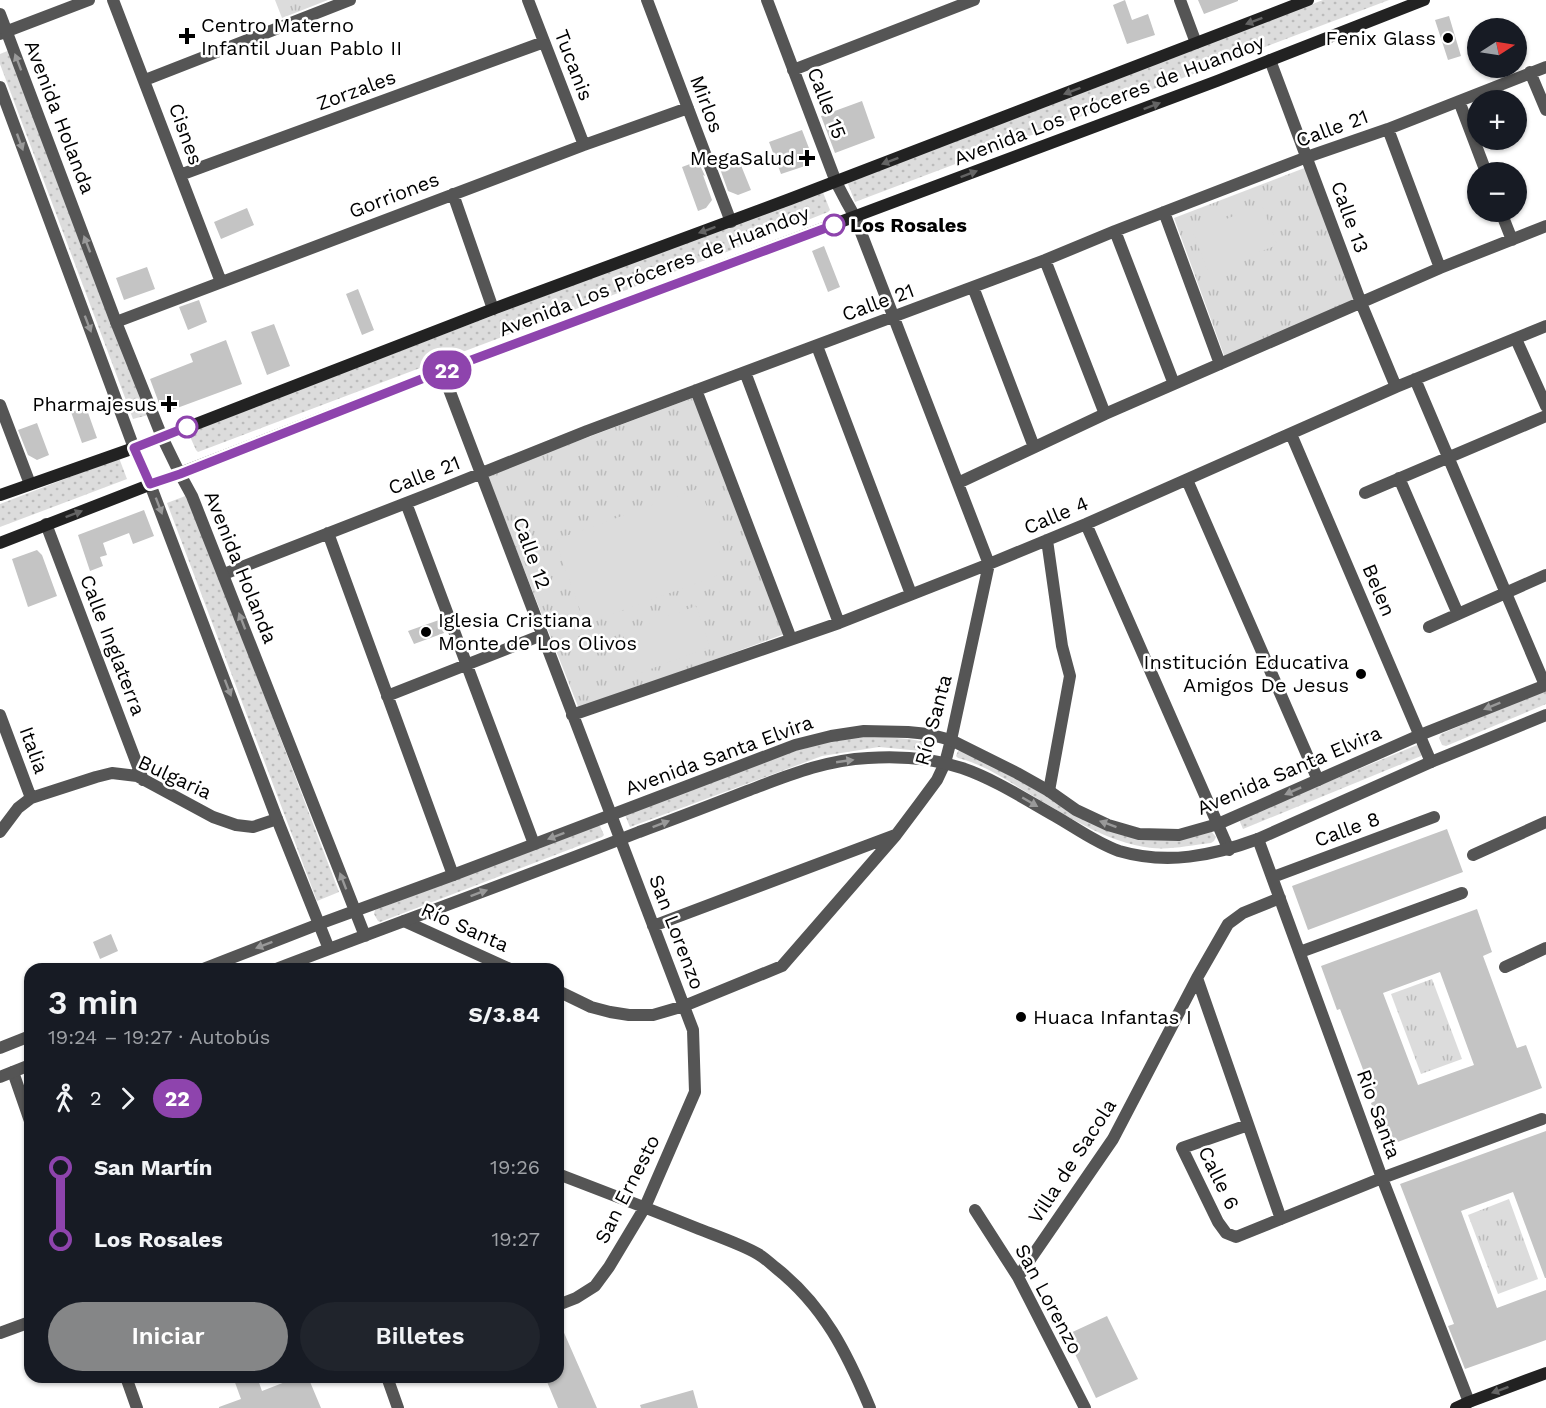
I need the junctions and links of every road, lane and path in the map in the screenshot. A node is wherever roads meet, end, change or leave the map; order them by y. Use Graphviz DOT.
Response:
graph roads {
  1 [pos="89,0"];
  2 [pos="113,0"];
  3 [pos="350,0"];
  4 [pos="528,0"];
  5 [pos="647,0"];
  6 [pos="767,0"];
  7 [pos="974,0"];
  8 [pos="1180,0"];
  9 [pos="1308,0"];
  10 [pos="1424,0"];
  11 [pos="0,14"];
  12 [pos="3,33"];
  13 [pos="544,42"];
  14 [pos="1196,43"];
  15 [pos="1270,60"];
  16 [pos="1546,67"];
  17 [pos="793,70"];
  18 [pos="1530,72"];
  19 [pos="145,80"];
  20 [pos="0,87"];
  21 [pos="1459,101"];
  22 [pos="688,108"];
  23 [pos="1546,110"];
  24 [pos="1388,129"];
  25 [pos="584,145"];
  26 [pos="1307,157"];
  27 [pos="1482,162"];
  28 [pos="180,175"];
  29 [pos="836,182"];
  30 [pos="453,194"];
  31 [pos="1164,212"];
  32 [pos="855,217"];
  33 [pos="731,222"];
  34 [pos="1505,222"];
  35 [pos="1546,226"];
  36 [pos="1115,231"];
  37 [pos="1512,240"];
  38 [pos="1044,260"];
  39 [pos="1440,268"];
  40 [pos="221,282"];
  41 [pos="973,287"];
  42 [pos="1361,303"];
  43 [pos="493,309"];
  44 [pos="894,317"];
  45 [pos="116,322"];
  46 [pos="1546,326"];
  47 [pos="1516,339"];
  48 [pos="817,346"];
  49 [pos="1220,364"];
  50 [pos="442,371"];
  51 [pos="744,372"];
  52 [pos="1414,380"];
  53 [pos="1541,382"];
  54 [pos="1174,384"];
  55 [pos="1396,387"];
  56 [pos="696,390"];
  57 [pos="0,405"];
  58 [pos="1546,406"];
  59 [pos="1105,414"];
  60 [pos="1546,416"];
  61 [pos="1291,434"];
  62 [pos="162,436"];
  63 [pos="1034,447"];
  64 [pos="134,448"];
  65 [pos="1448,458"];
  66 [pos="482,473"];
  67 [pos="180,474"];
  68 [pos="1399,478"];
  69 [pos="1187,480"];
  70 [pos="958,483"];
  71 [pos="30,484"];
  72 [pos="150,484"];
  73 [pos="1365,493"];
  74 [pos="0,495"];
  75 [pos="406,503"];
  76 [pos="46,524"];
  77 [pos="1086,524"];
  78 [pos="328,533"];
  79 [pos="1047,540"];
  80 [pos="0,543"];
  81 [pos="989,564"];
  82 [pos="224,574"];
  83 [pos="1546,575"];
  84 [pos="1506,593"];
  85 [pos="911,594"];
  86 [pos="1458,614"];
  87 [pos="839,623"];
  88 [pos="1429,627"];
  89 [pos="542,636"];
  90 [pos="792,639"];
  91 [pos="467,665"];
  92 [pos="1545,685"];
  93 [pos="387,696"];
  94 [pos="0,715"];
  95 [pos="572,715"];
  96 [pos="1546,715"];
  97 [pos="1420,735"];
  98 [pos="951,740"];
  99 [pos="1431,762"];
  100 [pos="945,763"];
  101 [pos="143,780"];
  102 [pos="1318,780"];
  103 [pos="1048,791"];
  104 [pos="31,798"];
  105 [pos="610,815"];
  106 [pos="1434,817"];
  107 [pos="277,819"];
  108 [pos="1546,822"];
  109 [pos="1218,824"];
  110 [pos="0,832"];
  111 [pos="896,835"];
  112 [pos="1258,839"];
  113 [pos="620,840"];
  114 [pos="534,844"];
  115 [pos="1229,849"];
  116 [pos="1473,855"];
  117 [pos="453,875"];
  118 [pos="1273,877"];
  119 [pos="1462,893"];
  120 [pos="1280,898"];
  121 [pos="355,911"];
  122 [pos="404,921"];
  123 [pos="319,924"];
  124 [pos="653,926"];
  125 [pos="365,936"];
  126 [pos="1546,948"];
  127 [pos="329,949"];
  128 [pos="1300,952"];
  129 [pos="218,963"];
  130 [pos="292,963"];
  131 [pos="497,963"];
  132 [pos="1505,967"];
  133 [pos="1197,978"];
  134 [pos="564,994"];
  135 [pos="684,1006"];
  136 [pos="24,1038"];
  137 [pos="0,1048"];
  138 [pos="694,1065"];
  139 [pos="24,1067"];
  140 [pos="13,1072"];
  141 [pos="0,1077"];
  142 [pos="24,1104"];
  143 [pos="1542,1119"];
  144 [pos="1248,1125"];
  145 [pos="564,1176"];
  146 [pos="1382,1178"];
  147 [pos="645,1207"];
  148 [pos="975,1210"];
  149 [pos="1281,1219"];
  150 [pos="1018,1277"];
  151 [pos="564,1303"];
  152 [pos="24,1324"];
  153 [pos="0,1333"];
  154 [pos="1546,1373"];
  155 [pos="128,1383"];
  156 [pos="389,1383"];
  157 [pos="1469,1402"];
  158 [pos="137,1408"];
  159 [pos="398,1408"];
  160 [pos="870,1408"];
  161 [pos="1085,1408"];
  162 [pos="1456,1408"];
  1 -- 12 [label="street"];
  2 -- 19 [label="street, Cisnes"];
  3 -- 19 [label="street"];
  4 -- 13 [label="street, Tucanis"];
  5 -- 22 [label="street, Mirlos"];
  6 -- 17 [label="street, Calle 15"];
  7 -- 17 [label="street"];
  8 -- 14 [label="street"];
  9 -- 14 [label="main road, Avenida Los Próceres de Huandoy, one-way"];
  10 -- 15 [label="main road, Avenida Los Próceres de Huandoy"];
  11 -- 12 [label="street, Avenida Holanda"];
  45 -- 12 [label="street, Avenida Holanda, one-way"];
  13 -- 25 [label="street, Tucanis"];
  13 -- 28 [label="street, Zorzales"];
  14 -- 29 [label="main road, Avenida Los Próceres de Huandoy, one-way"];
  15 -- 26 [label="street, Calle 13"];
  32 -- 15 [label="main road, Avenida Los Próceres de Huandoy, one-way"];
  16 -- 18 [label="street, Calle 21"];
  17 -- 29 [label="street, Calle 15"];
  18 -- 21 [label="street, Calle 21"];
  18 -- 23 [label="street"];
  19 -- 28 [label="street, Cisnes"];
  20 -- 64 [label="street, one-way"];
  21 -- 24 [label="street, Calle 21"];
  21 -- 27 [label="street"];
  22 -- 25 [label="street, Gorriones"];
  22 -- 33 [label="street, Mirlos"];
  24 -- 26 [label="street, Calle 21"];
  24 -- 39 [label="street"];
  25 -- 30 [label="street, Gorriones"];
  26 -- 31 [label="street, Calle 21"];
  26 -- 42 [label="street, Calle 13"];
  28 -- 40 [label="street, Cisnes"];
  29 -- 32 [label="street, Calle 15"];
  29 -- 33 [label="main road, Avenida Los Próceres de Huandoy"];
  30 -- 40 [label="street, Gorriones"];
  30 -- 43 [label="street"];
  31 -- 36 [label="street, Calle 21"];
  31 -- 49 [label="street"];
  32 -- 44 [label="street"];
  32 -- 50 [label="main road, Avenida Los Próceres de Huandoy"];
  33 -- 43 [label="main road, Avenida Los Próceres de Huandoy, one-way"];
  34 -- 37 [label="street"];
  35 -- 37 [label="street"];
  36 -- 38 [label="street, Calle 21"];
  36 -- 54 [label="street"];
  37 -- 39 [label="street"];
  38 -- 41 [label="street, Calle 21"];
  38 -- 59 [label="street"];
  39 -- 42 [label="street"];
  40 -- 45 [label="street, Gorriones"];
  41 -- 44 [label="street, Calle 21"];
  41 -- 63 [label="street"];
  42 -- 49 [label="street"];
  42 -- 55 [label="street, Calle 13"];
  43 -- 62 [label="main road, Avenida Los Próceres de Huandoy"];
  44 -- 48 [label="street, Calle 21"];
  44 -- 70 [label="street"];
  45 -- 62 [label="street, Avenida Holanda"];
  46 -- 47 [label="street, Calle 4"];
  47 -- 52 [label="street, Calle 4"];
  47 -- 53 [label="street"];
  48 -- 51 [label="street, Calle 21"];
  48 -- 85 [label="street"];
  49 -- 54 [label="street"];
  50 -- 66 [label="street, Calle 12"];
  50 -- 67 [label="main road, Avenida Los Próceres de Huandoy"];
  51 -- 56 [label="street, Calle 21"];
  51 -- 87 [label="street"];
  52 -- 55 [label="street, Calle 4"];
  52 -- 65 [label="street"];
  53 -- 58 [label="street"];
  54 -- 59 [label="street"];
  55 -- 61 [label="street, Calle 4"];
  56 -- 66 [label="street, Calle 21"];
  56 -- 90 [label="street"];
  57 -- 71 [label="street"];
  59 -- 63 [label="street"];
  60 -- 65 [label="street"];
  61 -- 69 [label="street, Calle 4"];
  61 -- 97 [label="street, Belen"];
  62 -- 64 [label="main road, Avenida Los Próceres de Huandoy"];
  62 -- 67 [label="street, Avenida Holanda"];
  63 -- 70 [label="street"];
  64 -- 71 [label="main road, Avenida Los Próceres de Huandoy"];
  64 -- 72 [label="street"];
  65 -- 68 [label="street"];
  65 -- 84 [label="street"];
  66 -- 75 [label="street, Calle 21"];
  66 -- 89 [label="street, Calle 12"];
  67 -- 72 [label="main road, Avenida Los Próceres de Huandoy"];
  67 -- 82 [label="street, Avenida Holanda"];
  68 -- 73 [label="street"];
  68 -- 86 [label="street"];
  69 -- 77 [label="street, Calle 4"];
  69 -- 102 [label="street"];
  70 -- 81 [label="street"];
  71 -- 74 [label="main road, Avenida Los Próceres de Huandoy"];
  76 -- 72 [label="main road, Avenida Los Próceres de Huandoy, one-way"];
  72 -- 107 [label="street, one-way"];
  75 -- 78 [label="street, Calle 21"];
  75 -- 91 [label="street"];
  76 -- 80 [label="main road, Avenida Los Próceres de Huandoy"];
  76 -- 101 [label="street, Calle Inglaterra"];
  77 -- 79 [label="street, Calle 4"];
  77 -- 109 [label="street"];
  78 -- 82 [label="street, Calle 21"];
  78 -- 93 [label="street"];
  79 -- 81 [label="street, Calle 4"];
  79 -- 103 [label="street"];
  81 -- 85 [label="street, Calle 4"];
  81 -- 98 [label="street, Río Santa"];
  121 -- 82 [label="street, Avenida Holanda, one-way"];
  83 -- 84 [label="street"];
  84 -- 86 [label="street"];
  84 -- 92 [label="street"];
  85 -- 87 [label="street, Calle 4"];
  86 -- 88 [label="street"];
  87 -- 90 [label="street, Calle 4"];
  89 -- 91 [label="street"];
  89 -- 95 [label="street, Calle 12"];
  90 -- 95 [label="street, Calle 4"];
  91 -- 93 [label="street"];
  91 -- 114 [label="street"];
  92 -- 97 [label="street, Avenida Santa Elvira, one-way"];
  93 -- 117 [label="street"];
  94 -- 104 [label="street, Italia"];
  95 -- 105 [label="street, Calle 12"];
  96 -- 99 [label="street"];
  97 -- 99 [label="street, Belen"];
  97 -- 102 [label="street, Avenida Santa Elvira"];
  98 -- 100 [label="street, Río Santa"];
  98 -- 103 [label="street, Avenida Santa Elvira"];
  98 -- 105 [label="street, Avenida Santa Elvira"];
  99 -- 112 [label="street"];
  100 -- 111 [label="street, Río Santa"];
  113 -- 100 [label="street, one-way"];
  100 -- 115 [label="street, one-way"];
  101 -- 104 [label="street, Bulgaria"];
  101 -- 107 [label="street, Bulgaria"];
  102 -- 109 [label="street, Avenida Santa Elvira, one-way"];
  109 -- 103 [label="street, Avenida Santa Elvira, one-way"];
  104 -- 110 [label="street, Bulgaria"];
  105 -- 113 [label="street, San Lorenzo"];
  105 -- 114 [label="street, Avenida Santa Elvira, one-way"];
  106 -- 118 [label="street, Calle 8"];
  107 -- 123 [label="street"];
  108 -- 116 [label="street"];
  109 -- 115 [label="street"];
  111 -- 124 [label="street"];
  111 -- 135 [label="street, Río Santa"];
  112 -- 115 [label="street"];
  112 -- 118 [label="street, Rio Santa"];
  122 -- 113 [label="street, one-way"];
  113 -- 124 [label="street, San Lorenzo"];
  114 -- 117 [label="street, Avenida Santa Elvira"];
  117 -- 121 [label="street, Avenida Santa Elvira"];
  118 -- 120 [label="street, Rio Santa"];
  119 -- 128 [label="street"];
  120 -- 128 [label="street, Rio Santa"];
  120 -- 133 [label="street, Villa de Sacola"];
  121 -- 123 [label="street, Avenida Santa Elvira"];
  121 -- 125 [label="street, Avenida Holanda"];
  122 -- 125 [label="street"];
  122 -- 131 [label="street, Río Santa"];
  123 -- 127 [label="street"];
  123 -- 129 [label="street, Avenida Santa Elvira, one-way"];
  124 -- 135 [label="street, San Lorenzo"];
  125 -- 127 [label="street"];
  126 -- 132 [label="street"];
  127 -- 130 [label="street"];
  128 -- 146 [label="street, Rio Santa"];
  133 -- 144 [label="street"];
  133 -- 150 [label="street, Villa de Sacola"];
  134 -- 135 [label="street, Río Santa"];
  135 -- 138 [label="street, San Lorenzo"];
  136 -- 137 [label="street"];
  138 -- 147 [label="street, San Ernesto"];
  139 -- 140 [label="street"];
  140 -- 141 [label="street"];
  140 -- 142 [label="street"];
  143 -- 146 [label="street, Calle 6"];
  144 -- 149 [label="street"];
  144 -- 149 [label="street, Calle 6"];
  145 -- 147 [label="street"];
  146 -- 149 [label="street, Calle 6"];
  146 -- 157 [label="street, Rio Santa"];
  147 -- 151 [label="street, San Ernesto"];
  147 -- 160 [label="street"];
  148 -- 150 [label="street, San Lorenzo"];
  150 -- 161 [label="street, San Lorenzo"];
  152 -- 153 [label="street"];
  154 -- 157 [label="main road, one-way"];
  155 -- 158 [label="street"];
  156 -- 159 [label="street"];
  157 -- 162 [label="main road"];
}
